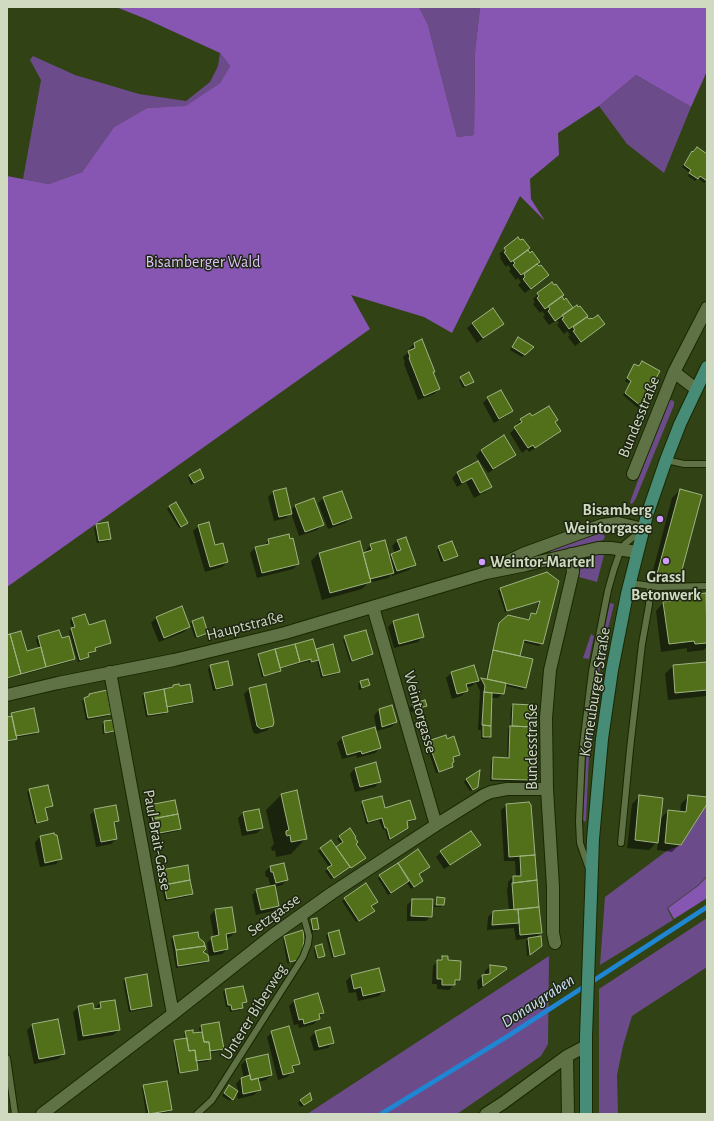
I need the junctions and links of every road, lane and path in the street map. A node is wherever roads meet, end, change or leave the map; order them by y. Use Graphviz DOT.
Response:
graph roads {
  1 [pos="707,308"];
  2 [pos="707,367"];
  3 [pos="674,372"];
  4 [pos="696,390"];
  5 [pos="666,460"];
  6 [pos="707,464"];
  7 [pos="633,474"];
  8 [pos="643,529"];
  9 [pos="621,549"];
  10 [pos="637,552"];
  11 [pos="571,554"];
  12 [pos="486,573"];
  13 [pos="630,583"];
  14 [pos="707,586"];
  15 [pos="650,587"];
  16 [pos="372,607"];
  17 [pos="110,672"];
  18 [pos="7,695"];
  19 [pos="547,789"];
  20 [pos="436,825"];
  21 [pos="622,843"];
  22 [pos="591,874"];
  23 [pos="303,914"];
  24 [pos="555,943"];
  25 [pos="173,1014"];
  26 [pos="586,1041"];
  27 [pos="566,1056"];
  28 [pos="7,1058"];
  29 [pos="16,1114"];
  30 [pos="42,1114"];
  31 [pos="197,1114"];
  32 [pos="486,1114"];
  33 [pos="568,1114"];
  34 [pos="586,1114"];
  1 -- 3 [label="street, Bundesstraße"];
  2 -- 4 [label="main road, Korneuburger Straße"];
  3 -- 4 [label="street, Bundesstraße"];
  3 -- 7 [label="street, Bundesstraße"];
  4 -- 5 [label="main road, Korneuburger Straße"];
  5 -- 6 [label="lane"];
  5 -- 8 [label="main road, Korneuburger Straße"];
  8 -- 9 [label="lane"];
  8 -- 10 [label="main road, Korneuburger Straße"];
  8 -- 12 [label="street, Hauptstraße"];
  9 -- 10 [label="street, Hauptstraße"];
  9 -- 11 [label="street, Hauptstraße"];
  9 -- 22 [label="lane"];
  10 -- 13 [label="main road, Korneuburger Straße"];
  11 -- 12 [label="street, Hauptstraße"];
  11 -- 19 [label="street, Bundesstraße"];
  12 -- 16 [label="street, Hauptstraße"];
  13 -- 15 [label="lane"];
  13 -- 22 [label="main road, Korneuburger Straße"];
  14 -- 15 [label="lane"];
  15 -- 21 [label="lane"];
  16 -- 17 [label="street, Hauptstraße"];
  16 -- 20 [label="street, Weintorgasse"];
  17 -- 18 [label="street, Hauptstraße"];
  17 -- 25 [label="street, Paul-Brait-Gasse"];
  19 -- 20 [label="street, Setzgasse"];
  19 -- 24 [label="street, Bundesstraße"];
  20 -- 23 [label="street, Setzgasse"];
  22 -- 26 [label="main road, Korneuburger Straße"];
  23 -- 25 [label="street, Setzgasse"];
  23 -- 31 [label="lane, Unterer Biberweg"];
  25 -- 30 [label="street, Setzgasse"];
  26 -- 27 [label="street"];
  26 -- 34 [label="main road, Korneuburger Straße"];
  27 -- 32 [label="street"];
  27 -- 33 [label="street"];
  28 -- 29 [label="lane"];
}
